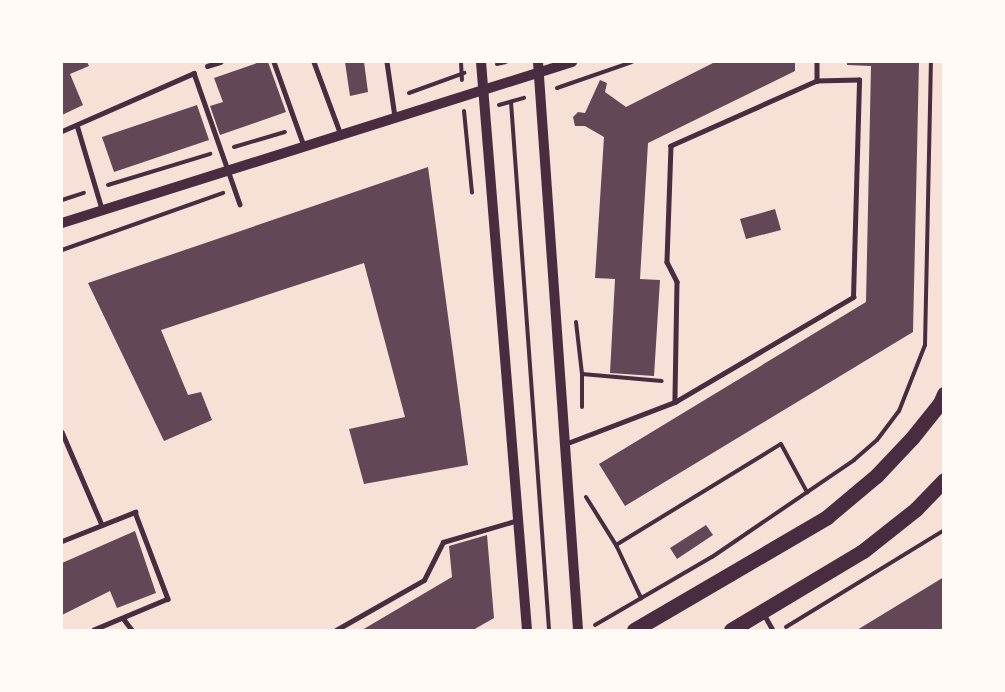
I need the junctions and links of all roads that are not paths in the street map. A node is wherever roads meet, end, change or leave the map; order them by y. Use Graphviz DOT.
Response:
graph roads {
  1 [pos="220,62"];
  2 [pos="274,62"];
  3 [pos="314,62"];
  4 [pos="387,62"];
  5 [pos="481,62"];
  6 [pos="538,62"];
  7 [pos="572,62"];
  8 [pos="817,62"];
  9 [pos="207,66"];
  10 [pos="538,74"];
  11 [pos="818,81"];
  12 [pos="483,89"];
  13 [pos="395,117"];
  14 [pos="77,125"];
  15 [pos="62,131"];
  16 [pos="341,135"];
  17 [pos="304,146"];
  18 [pos="228,170"];
  19 [pos="240,204"];
  20 [pos="103,210"];
  21 [pos="62,222"];
  22 [pos="944,394"];
  23 [pos="675,402"];
  24 [pos="62,432"];
  25 [pos="565,444"];
  26 [pos="944,480"];
  27 [pos="518,520"];
  28 [pos="102,525"];
  29 [pos="62,541"];
  30 [pos="763,612"];
  31 [pos="123,618"];
  32 [pos="94,630"];
  33 [pos="132,630"];
  34 [pos="336,630"];
  35 [pos="527,630"];
  36 [pos="579,630"];
  37 [pos="634,630"];
  38 [pos="731,630"];
  39 [pos="773,630"];
  1 -- 9 [label="lane"];
  2 -- 17 [label="lane"];
  3 -- 16 [label="lane"];
  4 -- 13 [label="lane"];
  5 -- 12 [label="street"];
  6 -- 10 [label="street"];
  7 -- 10 [label="street"];
  8 -- 11 [label="lane"];
  10 -- 12 [label="street"];
  10 -- 25 [label="street"];
  11 -- 23 [label="lane"];
  11 -- 23 [label="lane"];
  12 -- 13 [label="street"];
  12 -- 27 [label="street"];
  13 -- 16 [label="street"];
  14 -- 15 [label="lane"];
  14 -- 18 [label="lane"];
  14 -- 20 [label="lane"];
  16 -- 17 [label="street"];
  17 -- 18 [label="street"];
  18 -- 19 [label="lane"];
  18 -- 20 [label="street"];
  20 -- 21 [label="street"];
  22 -- 37 [label="main road"];
  23 -- 25 [label="lane"];
  24 -- 28 [label="lane"];
  25 -- 36 [label="street"];
  26 -- 30 [label="main road"];
  27 -- 34 [label="lane"];
  27 -- 35 [label="street"];
  28 -- 29 [label="lane"];
  28 -- 31 [label="lane"];
  30 -- 38 [label="main road"];
  30 -- 39 [label="lane"];
  31 -- 32 [label="lane"];
  31 -- 33 [label="lane"];
}
